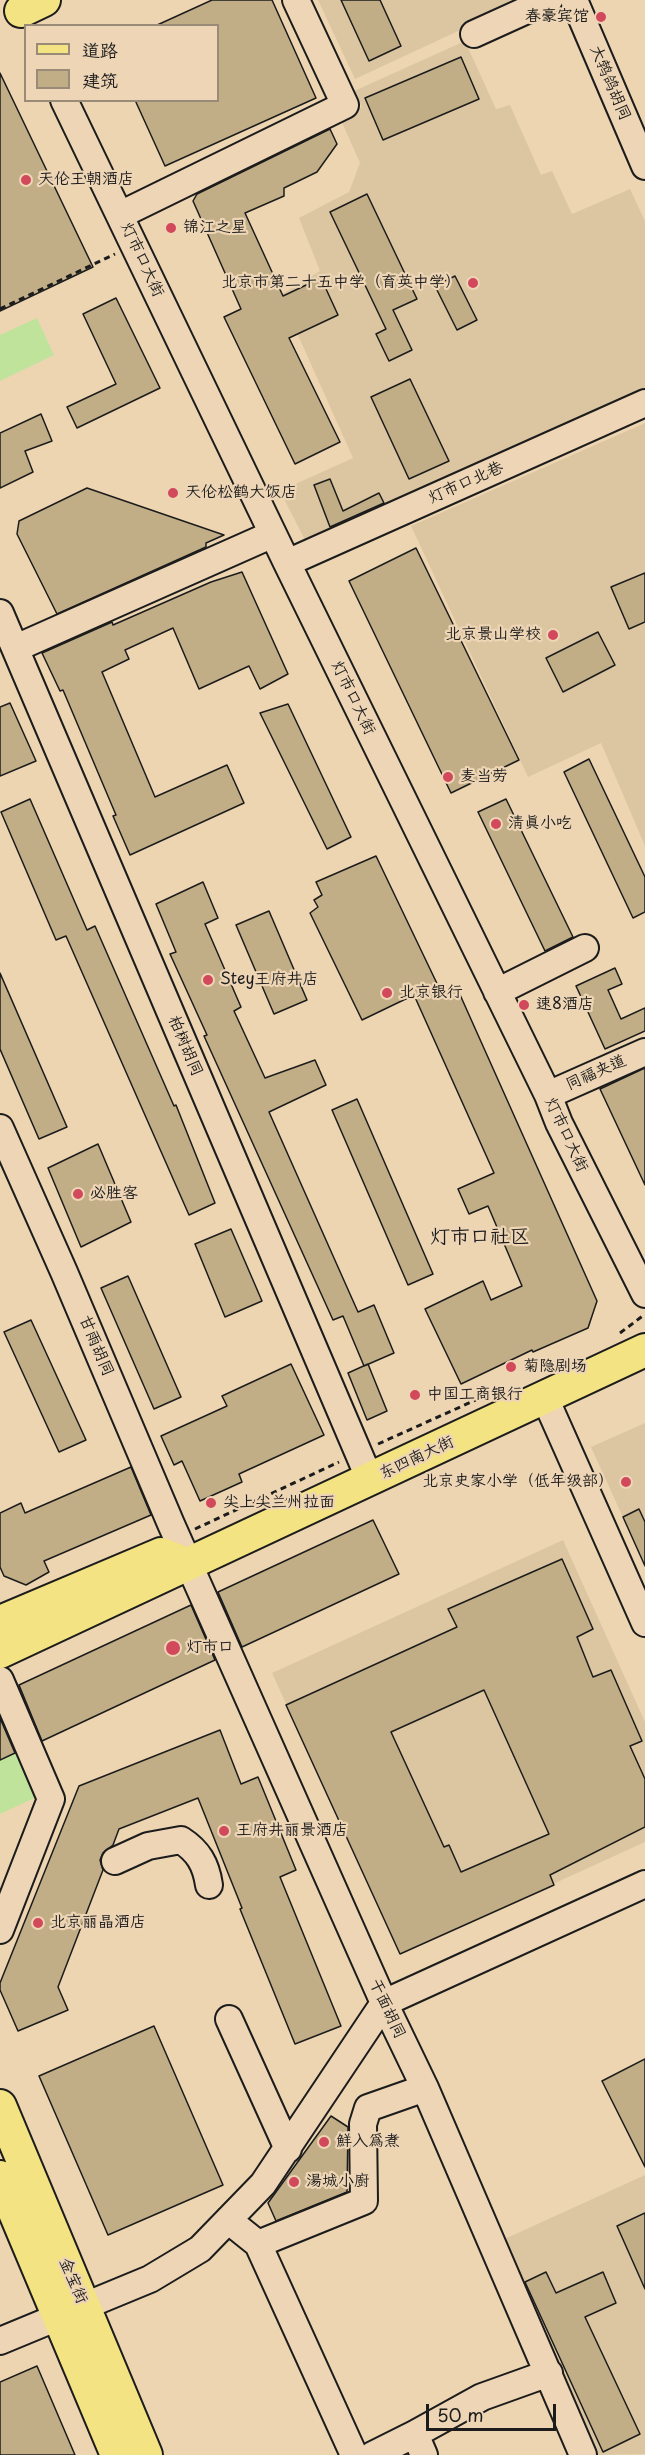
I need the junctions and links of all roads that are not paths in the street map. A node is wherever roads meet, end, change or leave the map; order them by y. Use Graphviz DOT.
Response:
graph roads {
  1 [pos="296,0"];
  2 [pos="549,0"];
  3 [pos="574,0"];
  4 [pos="474,34"];
  5 [pos="65,102"];
  6 [pos="645,166"];
  7 [pos="120,214"];
  8 [pos="645,403"];
  9 [pos="273,534"];
  10 [pos="286,563"];
  11 [pos="0,613"];
  12 [pos="16,648"];
  13 [pos="585,948"];
  14 [pos="497,992"];
  15 [pos="645,1052"];
  16 [pos="548,1095"];
  17 [pos="0,1128"];
  18 [pos="645,1294"];
  19 [pos="645,1350"];
  20 [pos="550,1396"];
  21 [pos="364,1466"];
  22 [pos="183,1551"];
  23 [pos="645,1591"];
  24 [pos="645,1623"];
  25 [pos="1,1640"];
  26 [pos="0,1680"];
  27 [pos="115,1861"];
  28 [pos="645,1884"];
  29 [pos="209,1885"];
  30 [pos="0,1930"];
  31 [pos="384,2002"];
  32 [pos="229,2019"];
  33 [pos="425,2088"];
  34 [pos="0,2106"];
  35 [pos="288,2149"];
  36 [pos="0,2177"];
  37 [pos="228,2220"];
  38 [pos="258,2244"];
  39 [pos="71,2311"];
  40 [pos="0,2341"];
  41 [pos="549,2373"];
  42 [pos="420,2445"];
  43 [pos="117,2455"];
  44 [pos="146,2455"];
  45 [pos="354,2455"];
  46 [pos="373,2455"];
  47 [pos="584,2455"];
  1 -- 7 [label="street"];
  2 -- 4 [label="street"];
  3 -- 6 [label="street, 大鹁鸽胡同"];
  5 -- 7 [label="street, 灯市口大街"];
  7 -- 9 [label="street, 灯市口大街"];
  8 -- 10 [label="street, 灯市口北巷"];
  9 -- 10 [label="street, 灯市口大街"];
  9 -- 12 [label="street"];
  10 -- 14 [label="street, 灯市口大街"];
  11 -- 12 [label="street, 柏树胡同"];
  12 -- 21 [label="street, 柏树胡同"];
  13 -- 14 [label="street"];
  14 -- 16 [label="street, 灯市口大街"];
  15 -- 16 [label="street, 同福夹道"];
  16 -- 18 [label="street, 灯市口大街"];
  17 -- 22 [label="street, 甘雨胡同"];
  19 -- 20 [label="main road, 东四南大街"];
  20 -- 21 [label="main road, 东四南大街"];
  20 -- 23 [label="street"];
  20 -- 24 [label="street"];
  21 -- 22 [label="main road, 东四南大街"];
  22 -- 25 [label="main road, 东四南大街"];
  22 -- 31 [label="street, 干面胡同"];
  26 -- 30 [label="street"];
  27 -- 29 [label="street"];
  28 -- 31 [label="street"];
  31 -- 33 [label="street, 干面胡同"];
  31 -- 35 [label="street"];
  32 -- 35 [label="street"];
  33 -- 38 [label="street"];
  33 -- 41 [label="street, 干面胡同"];
  34 -- 39 [label="main road, 金宝街"];
  35 -- 37 [label="street"];
  36 -- 39 [label="main road, 金宝街"];
  37 -- 38 [label="street"];
  37 -- 39 [label="street"];
  38 -- 45 [label="street"];
  39 -- 40 [label="street"];
  39 -- 43 [label="main road, 金宝街"];
  39 -- 44 [label="main road, 金宝街"];
  41 -- 42 [label="street"];
  41 -- 47 [label="street, 干面胡同"];
  42 -- 46 [label="street"];
}
